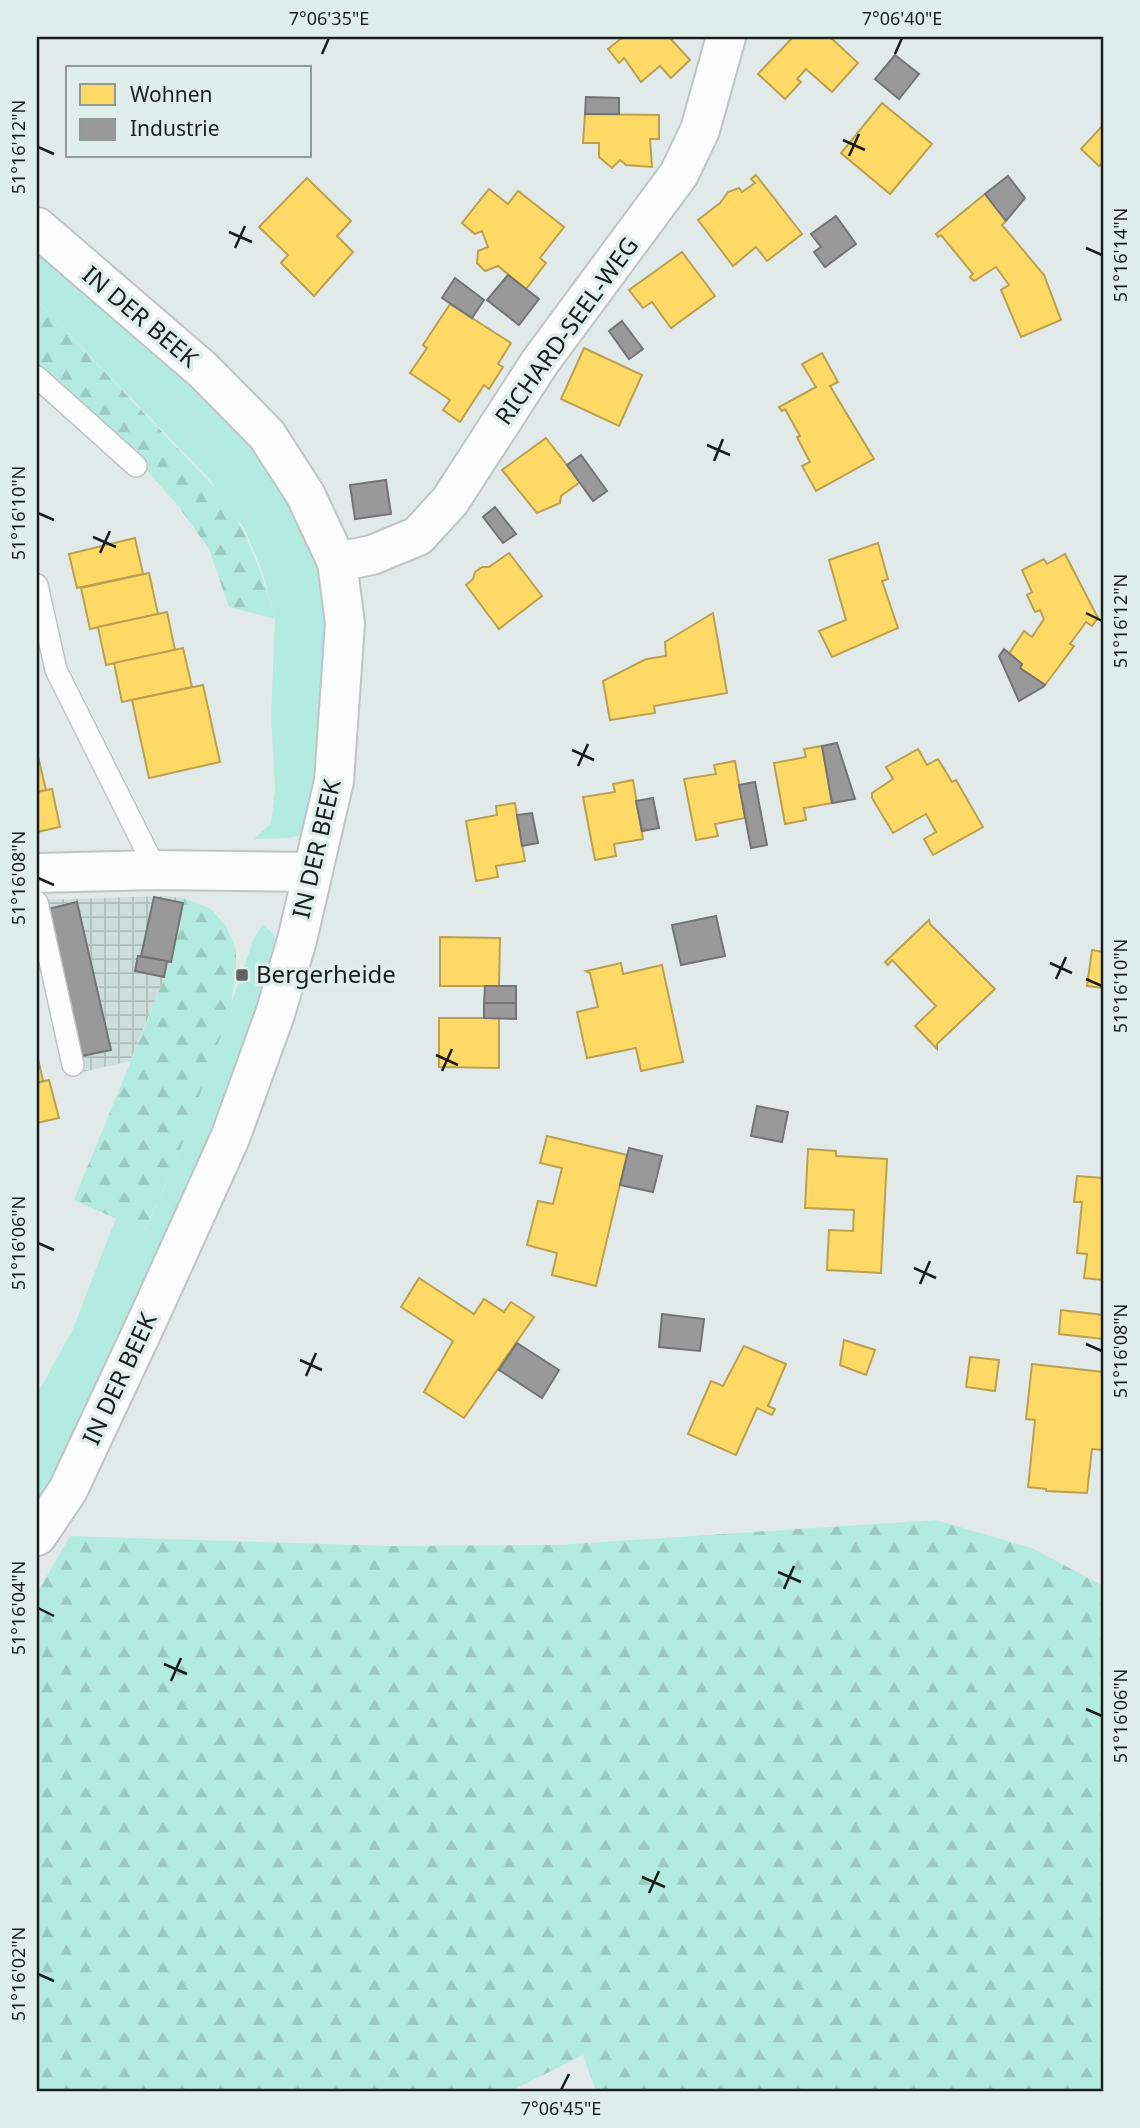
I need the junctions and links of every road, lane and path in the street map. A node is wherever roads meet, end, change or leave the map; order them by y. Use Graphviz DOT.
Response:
graph roads {
  1 [pos="726,37"];
  2 [pos="37,228"];
  3 [pos="37,377"];
  4 [pos="136,466"];
  5 [pos="337,562"];
  6 [pos="37,585"];
  7 [pos="156,870"];
  8 [pos="311,872"];
  9 [pos="37,873"];
  10 [pos="37,902"];
  11 [pos="74,1065"];
  12 [pos="37,1536"];
  1 -- 5 [label="street, RICHARD-SEEL-WEG"];
  2 -- 5 [label="street, IN DER BEEK"];
  3 -- 4 [label="lane"];
  5 -- 8 [label="street, IN DER BEEK"];
  6 -- 7 [label="lane"];
  7 -- 8 [label="street"];
  7 -- 9 [label="street"];
  8 -- 12 [label="street, IN DER BEEK"];
  10 -- 11 [label="lane"];
}
